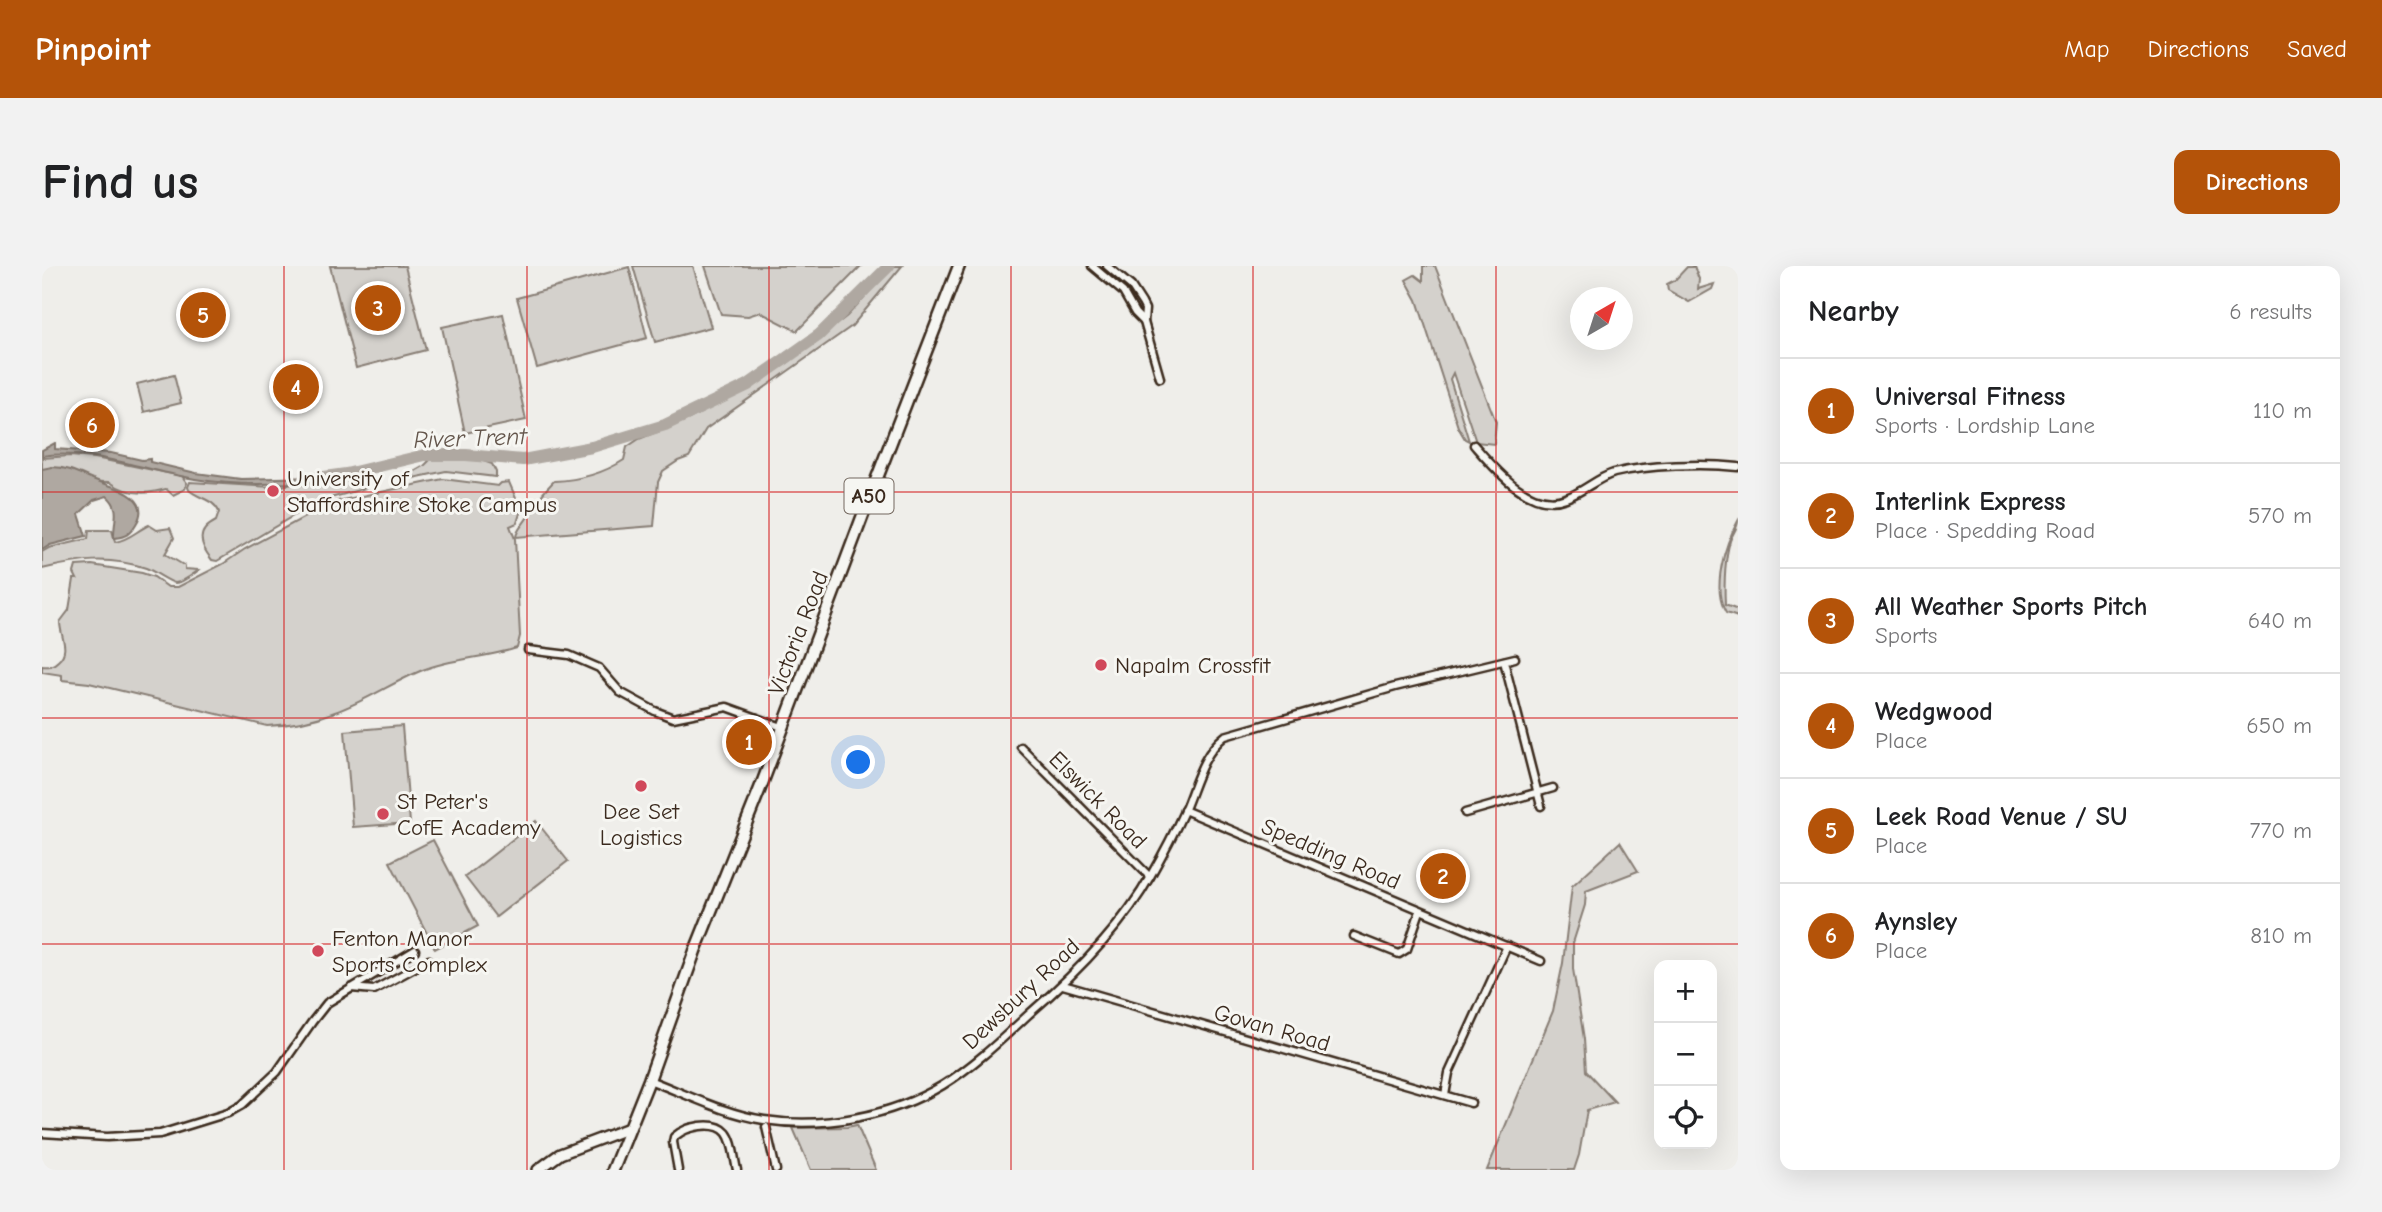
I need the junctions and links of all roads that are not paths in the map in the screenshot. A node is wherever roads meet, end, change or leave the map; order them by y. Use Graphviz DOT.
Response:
graph roads {
  1 [pos="959,266"];
  2 [pos="1092,266"];
  3 [pos="1107,266"];
  4 [pos="1144,323"];
  5 [pos="1160,378"];
  6 [pos="1474,445"];
  7 [pos="1738,467"];
  8 [pos="528,650"];
  9 [pos="1515,658"];
  10 [pos="1504,661"];
  11 [pos="782,727"];
  12 [pos="1021,747"];
  13 [pos="1553,788"];
  14 [pos="1538,793"];
  15 [pos="1541,806"];
  16 [pos="1184,810"];
  17 [pos="1465,813"];
  18 [pos="1150,877"];
  19 [pos="1420,911"];
  20 [pos="1354,936"];
  21 [pos="1507,946"];
  22 [pos="415,950"];
  23 [pos="429,960"];
  24 [pos="1541,961"];
  25 [pos="1063,985"];
  26 [pos="351,988"];
  27 [pos="649,1080"];
  28 [pos="1445,1096"];
  29 [pos="1471,1104"];
  30 [pos="766,1127"];
  31 [pos="629,1128"];
  32 [pos="42,1133"];
  33 [pos="538,1170"];
  34 [pos="612,1170"];
  35 [pos="678,1170"];
  36 [pos="737,1170"];
  37 [pos="776,1170"];
  1 -- 11 [label="main road, Victoria Road / A50"];
  2 -- 4 [label="street"];
  3 -- 4 [label="street"];
  4 -- 5 [label="street"];
  6 -- 7 [label="street"];
  8 -- 11 [label="street"];
  9 -- 10 [label="street, Dewsbury Road"];
  10 -- 14 [label="street"];
  10 -- 16 [label="street, Dewsbury Road"];
  11 -- 27 [label="main road, Victoria Road / A50"];
  12 -- 18 [label="street, Elswick Road"];
  13 -- 14 [label="street"];
  14 -- 15 [label="street"];
  14 -- 17 [label="street"];
  16 -- 18 [label="street, Dewsbury Road"];
  16 -- 19 [label="street, Spedding Road"];
  18 -- 25 [label="street, Dewsbury Road"];
  19 -- 20 [label="street"];
  19 -- 21 [label="street, Spedding Road"];
  21 -- 24 [label="street, Spedding Road"];
  21 -- 28 [label="street"];
  22 -- 26 [label="street"];
  23 -- 26 [label="street"];
  25 -- 27 [label="street, Dewsbury Road"];
  25 -- 28 [label="street, Govan Road"];
  26 -- 32 [label="street"];
  27 -- 31 [label="main road, Victoria Road / A50"];
  28 -- 29 [label="street, Govan Road"];
  30 -- 37 [label="street"];
  31 -- 33 [label="street"];
  31 -- 34 [label="main road, Victoria Road / A50"];
  35 -- 36 [label="street"];
}
